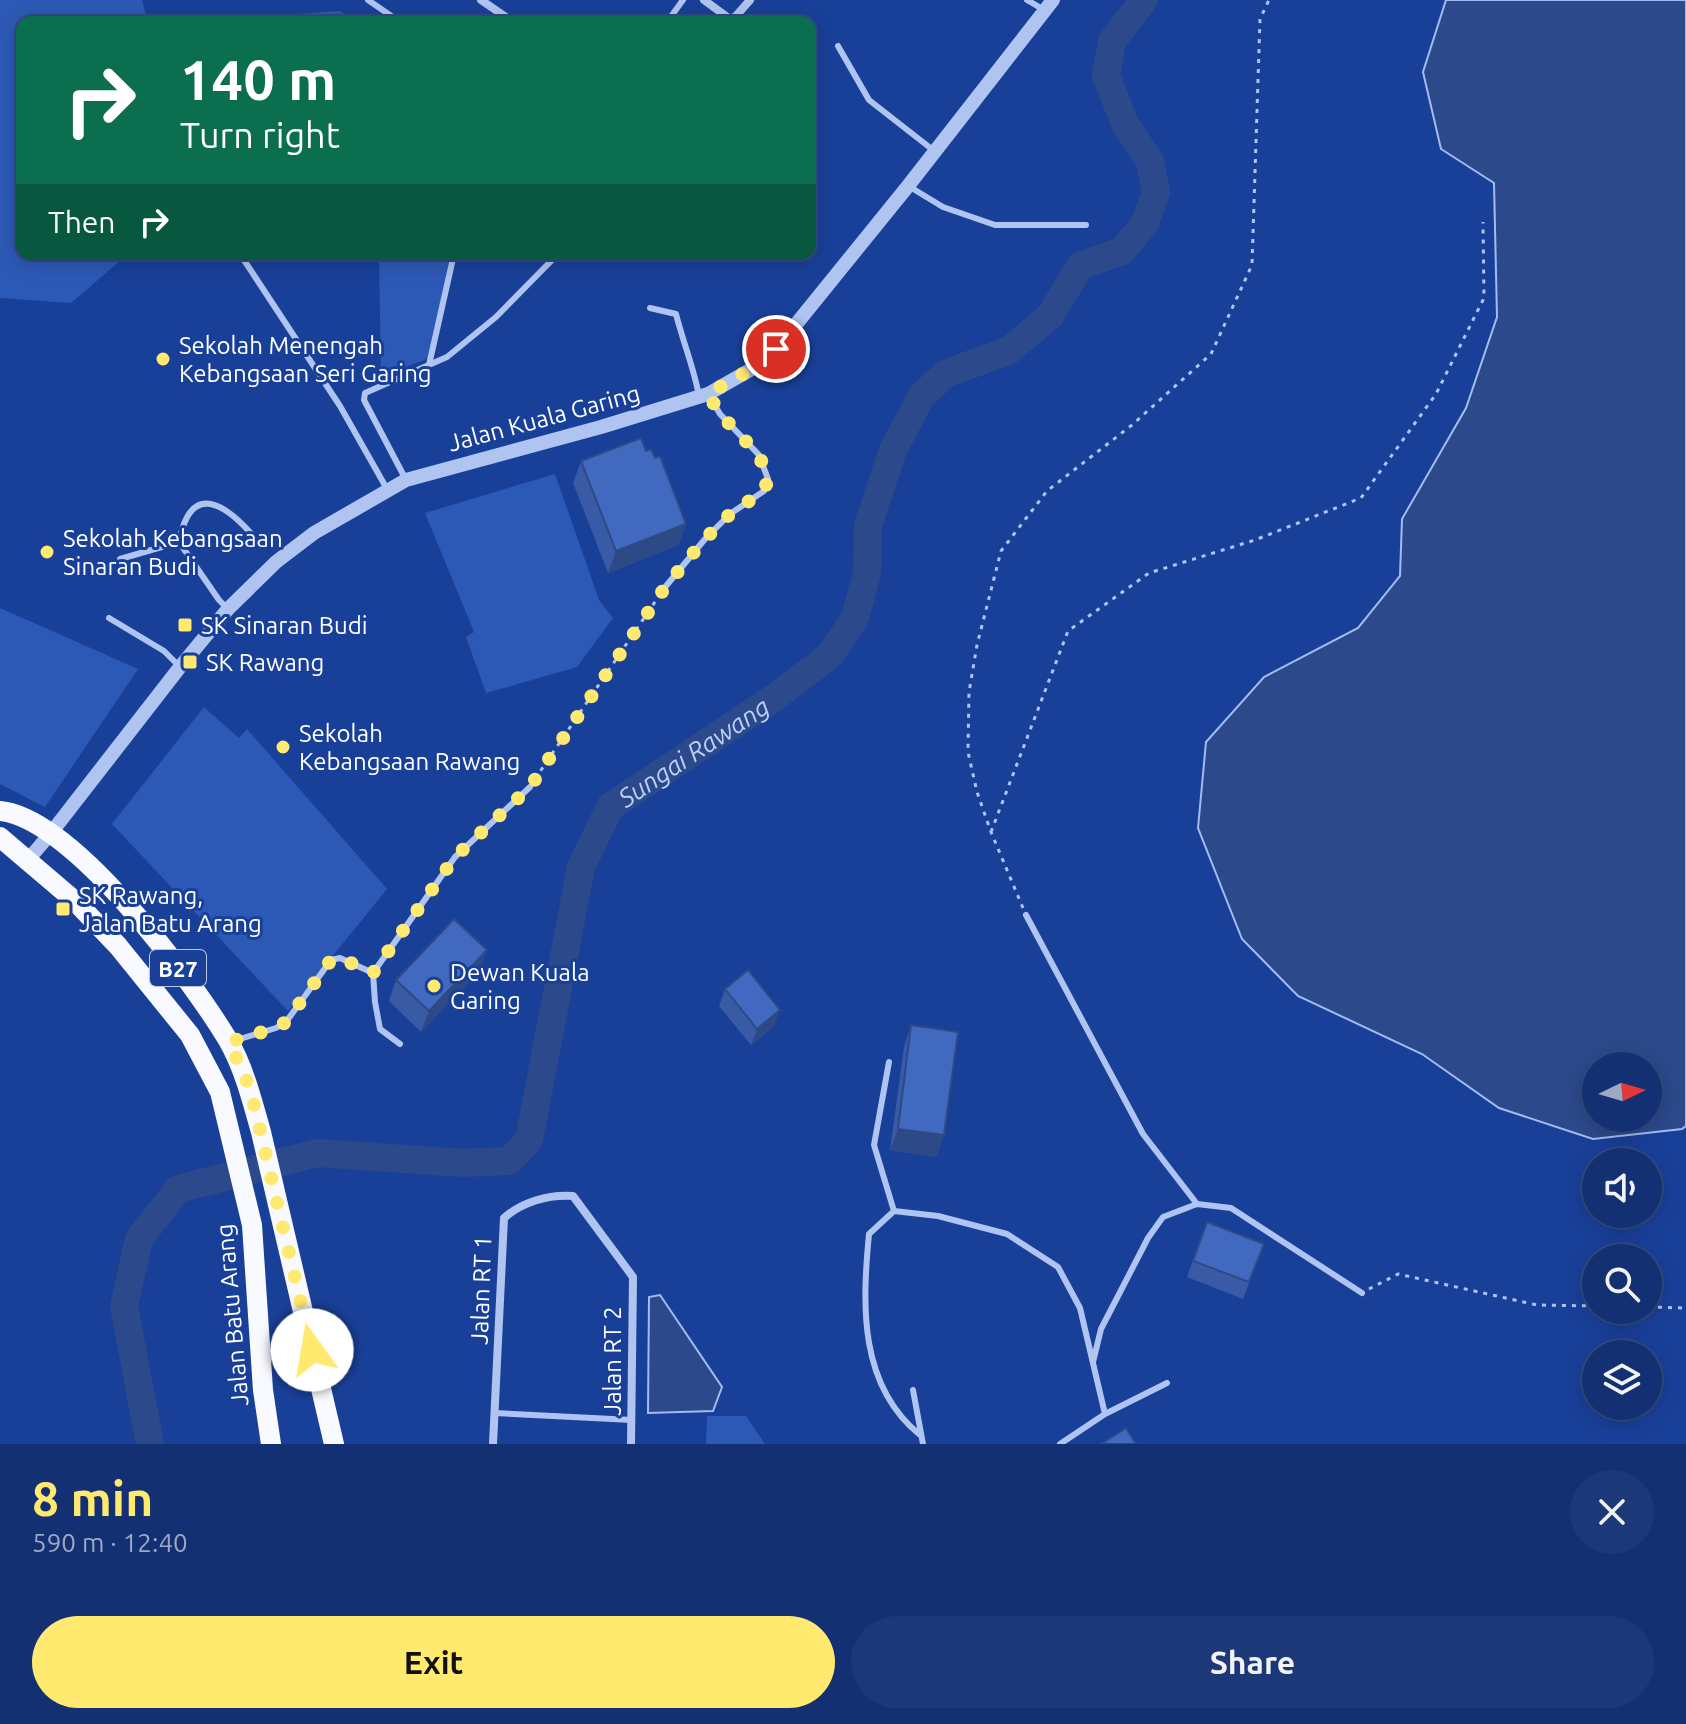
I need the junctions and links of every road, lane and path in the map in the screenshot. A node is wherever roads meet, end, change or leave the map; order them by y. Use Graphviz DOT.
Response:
graph roads {
  1 [pos="368,0"];
  2 [pos="481,0"];
  3 [pos="704,0"];
  4 [pos="750,0"];
  5 [pos="1027,0"];
  6 [pos="1269,0"];
  7 [pos="1050,5"];
  8 [pos="391,16"];
  9 [pos="504,16"];
  10 [pos="726,16"];
  11 [pos="736,16"];
  12 [pos="838,46"];
  13 [pos="935,152"];
  14 [pos="908,186"];
  15 [pos="1483,222"];
  16 [pos="1086,225"];
  17 [pos="244,260"];
  18 [pos="453,260"];
  19 [pos="552,260"];
  20 [pos="650,308"];
  21 [pos="429,365"];
  22 [pos="704,395"];
  23 [pos="406,480"];
  24 [pos="387,489"];
  25 [pos="255,538"];
  26 [pos="179,542"];
  27 [pos="120,559"];
  28 [pos="666,586"];
  29 [pos="228,609"];
  30 [pos="109,618"];
  31 [pos="180,667"];
  32 [pos="530,787"];
  33 [pos="0,811"];
  34 [pos="991,832"];
  35 [pos="51,833"];
  36 [pos="0,837"];
  37 [pos="27,861"];
  38 [pos="1026,915"];
  39 [pos="373,973"];
  40 [pos="229,1042"];
  41 [pos="400,1044"];
  42 [pos="889,1062"];
  43 [pos="1197,1204"];
  44 [pos="894,1211"];
  45 [pos="633,1277"];
  46 [pos="1362,1293"];
  47 [pos="1582,1306"];
  48 [pos="1662,1307"];
  49 [pos="1686,1308"];
  50 [pos="1093,1362"];
  51 [pos="1167,1383"];
  52 [pos="913,1390"];
  53 [pos="495,1413"];
  54 [pos="1105,1414"];
  55 [pos="632,1420"];
  56 [pos="920,1435"];
  57 [pos="334,1442"];
  58 [pos="271,1444"];
  59 [pos="493,1444"];
  60 [pos="631,1444"];
  61 [pos="923,1444"];
  62 [pos="1060,1444"];
  1 -- 8 [label="lane"];
  2 -- 9 [label="street"];
  3 -- 10 [label="street"];
  4 -- 11 [label="street"];
  5 -- 7 [label="lane"];
  6 -- 34 [label="path"];
  7 -- 13 [label="street, Jalan Kuala Garing"];
  12 -- 13 [label="lane"];
  13 -- 14 [label="street, Jalan Kuala Garing"];
  14 -- 16 [label="lane"];
  14 -- 22 [label="street, Jalan Kuala Garing"];
  15 -- 34 [label="path"];
  17 -- 24 [label="lane"];
  18 -- 21 [label="lane"];
  19 -- 21 [label="lane"];
  20 -- 22 [label="lane"];
  21 -- 23 [label="lane"];
  22 -- 23 [label="street, Jalan Kuala Garing"];
  22 -- 28 [label="lane"];
  23 -- 24 [label="street, Jalan Kuala Garing"];
  24 -- 29 [label="street, Jalan Kuala Garing"];
  25 -- 26 [label="lane"];
  26 -- 27 [label="lane"];
  26 -- 29 [label="lane"];
  28 -- 32 [label="path"];
  29 -- 31 [label="street, Jalan Kuala Garing"];
  30 -- 31 [label="lane"];
  31 -- 35 [label="street, Jalan Kuala Garing"];
  32 -- 39 [label="lane"];
  33 -- 35 [label="main road, B27"];
  34 -- 38 [label="path"];
  35 -- 37 [label="street, Jalan Kuala Garing"];
  35 -- 40 [label="main road, B27"];
  36 -- 37 [label="main road, Jalan Batu Arang / B27"];
  37 -- 58 [label="main road, Jalan Batu Arang / B27"];
  38 -- 43 [label="lane"];
  39 -- 40 [label="lane"];
  39 -- 41 [label="lane"];
  40 -- 57 [label="main road, B27"];
  42 -- 44 [label="lane"];
  43 -- 46 [label="lane"];
  43 -- 50 [label="lane"];
  44 -- 50 [label="lane"];
  44 -- 56 [label="lane"];
  45 -- 53 [label="street, Jalan RT 1"];
  45 -- 55 [label="street, Jalan RT 2"];
  46 -- 47 [label="path"];
  48 -- 49 [label="path"];
  50 -- 54 [label="lane"];
  51 -- 54 [label="lane"];
  52 -- 56 [label="lane"];
  53 -- 55 [label="lane"];
  53 -- 59 [label="street, Jalan RT 1"];
  54 -- 62 [label="lane"];
  55 -- 60 [label="street, Jalan RT 2"];
  56 -- 61 [label="lane"];
}
